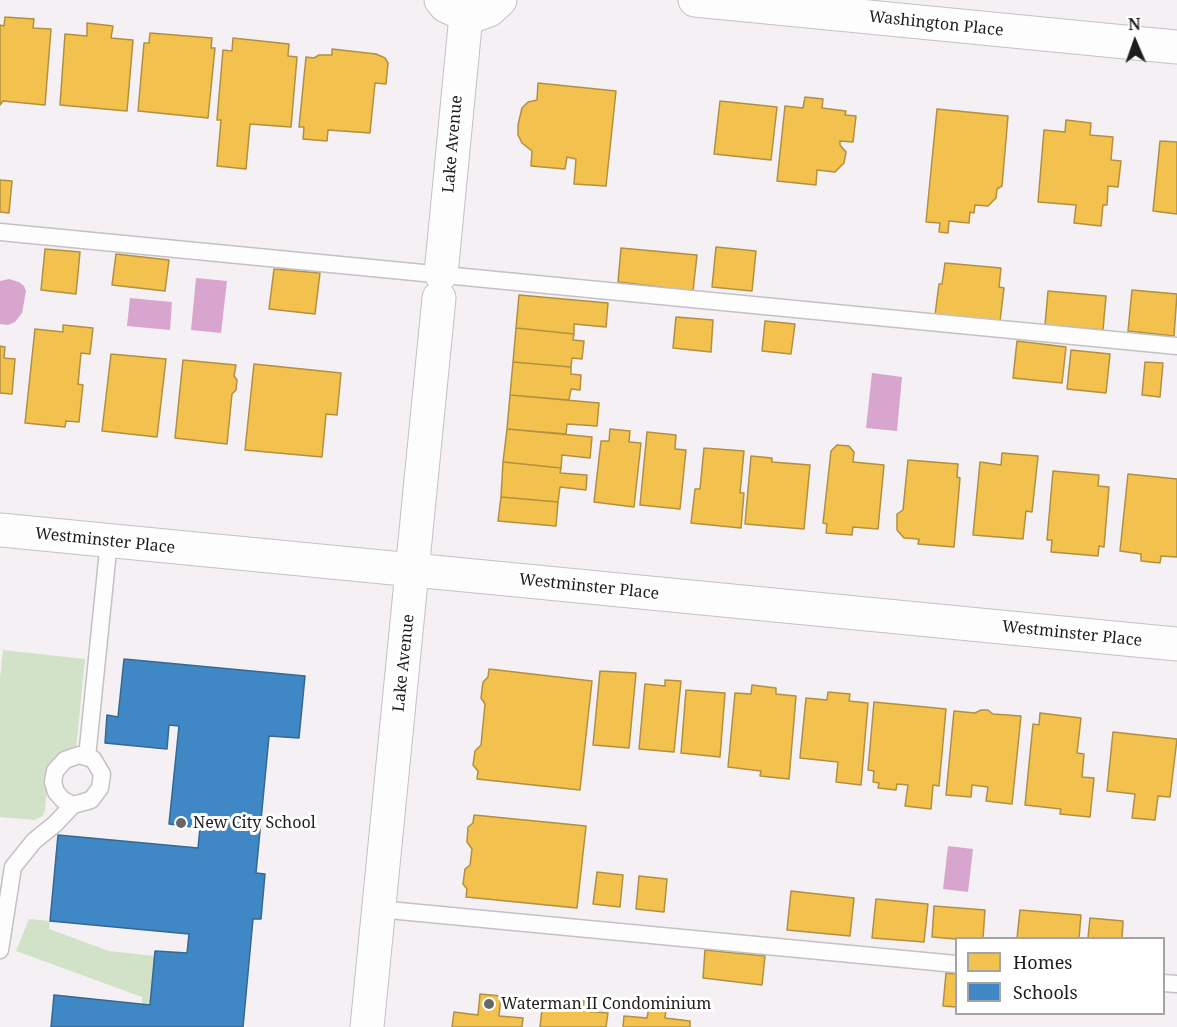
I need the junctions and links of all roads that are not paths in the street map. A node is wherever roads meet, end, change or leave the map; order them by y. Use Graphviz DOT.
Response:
graph roads {
  1 [pos="500,0"];
  2 [pos="695,0"];
  3 [pos="453,7"];
  4 [pos="1177,48"];
  5 [pos="0,232"];
  6 [pos="440,286"];
  7 [pos="1177,346"];
  8 [pos="0,530"];
  9 [pos="110,541"];
  10 [pos="413,570"];
  11 [pos="1177,644"];
  12 [pos="87,757"];
  13 [pos="73,805"];
  14 [pos="378,909"];
  15 [pos="0,950"];
  16 [pos="955,964"];
  17 [pos="367,1027"];
  1 -- 3 [label="street"];
  2 -- 4 [label="street, Washington Place"];
  3 -- 6 [label="street, Lake Avenue"];
  5 -- 6 [label="lane"];
  6 -- 7 [label="lane"];
  6 -- 10 [label="street, Lake Avenue"];
  8 -- 9 [label="street, Westminster Place"];
  9 -- 10 [label="street, Westminster Place"];
  9 -- 12 [label="lane"];
  10 -- 11 [label="street, Westminster Place"];
  10 -- 14 [label="street, Lake Avenue"];
  12 -- 13 [label="lane"];
  12 -- 13 [label="lane"];
  13 -- 15 [label="lane"];
  14 -- 16 [label="lane"];
  14 -- 17 [label="street, Lake Avenue"];
}
